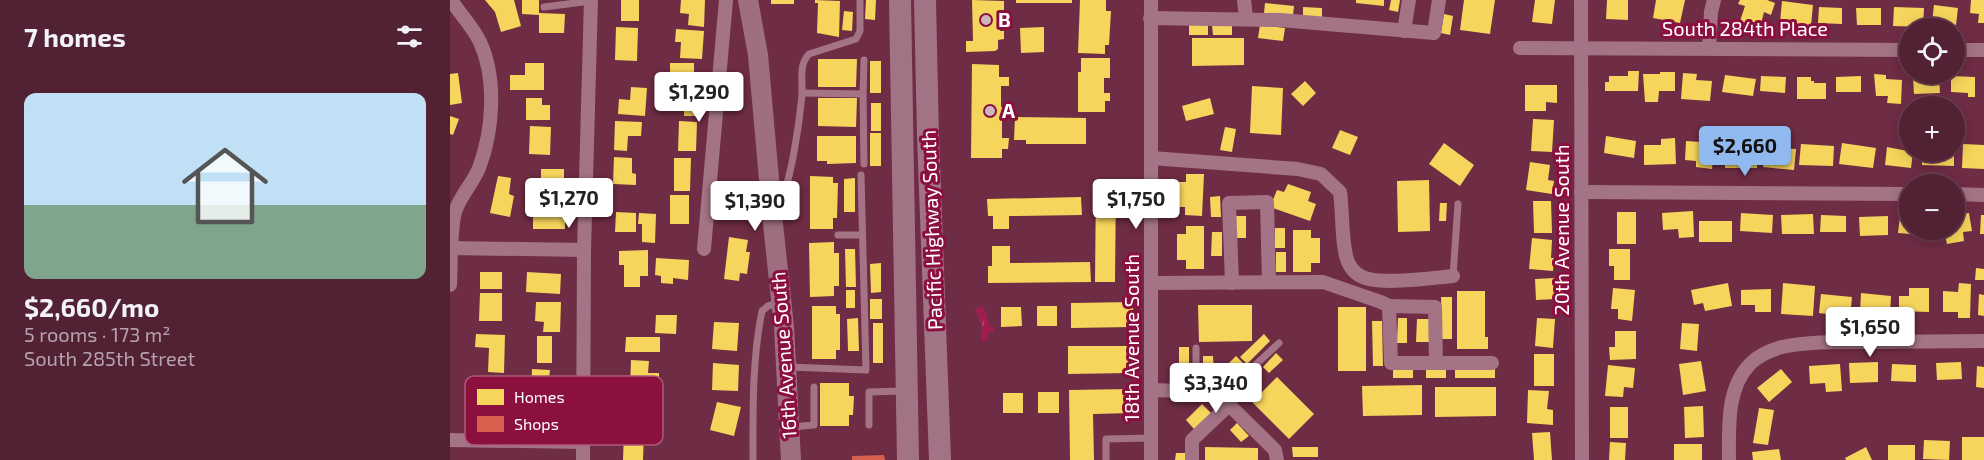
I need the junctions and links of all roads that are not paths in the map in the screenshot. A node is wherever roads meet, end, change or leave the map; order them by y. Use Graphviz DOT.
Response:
graph roads {
  1 [pos="451,0"];
  2 [pos="591,0"];
  3 [pos="726,0"];
  4 [pos="748,0"];
  5 [pos="860,0"];
  6 [pos="900,0"];
  7 [pos="925,0"];
  8 [pos="1151,0"];
  9 [pos="1244,0"];
  10 [pos="1409,0"];
  11 [pos="1439,0"];
  12 [pos="1581,0"];
  13 [pos="1714,0"];
  14 [pos="544,7"];
  15 [pos="1150,18"];
  16 [pos="1246,18"];
  17 [pos="1404,31"];
  18 [pos="1520,48"];
  19 [pos="1580,48"];
  20 [pos="1709,48"];
  21 [pos="1899,50"];
  22 [pos="1965,50"];
  23 [pos="1984,50"];
  24 [pos="864,60"];
  25 [pos="802,93"];
  26 [pos="863,94"];
  27 [pos="1151,158"];
  28 [pos="864,164"];
  29 [pos="861,176"];
  30 [pos="1581,192"];
  31 [pos="1899,194"];
  32 [pos="1965,194"];
  33 [pos="1984,195"];
  34 [pos="1458,204"];
  35 [pos="773,224"];
  36 [pos="838,235"];
  37 [pos="862,235"];
  38 [pos="451,248"];
  39 [pos="704,249"];
  40 [pos="584,250"];
  41 [pos="1453,276"];
  42 [pos="1269,282"];
  43 [pos="1151,283"];
  44 [pos="1232,283"];
  45 [pos="450,285"];
  46 [pos="782,303"];
  47 [pos="1389,306"];
  48 [pos="1984,341"];
  49 [pos="1279,343"];
  50 [pos="1196,348"];
  51 [pos="1436,363"];
  52 [pos="1492,363"];
  53 [pos="787,367"];
  54 [pos="584,376"];
  55 [pos="814,387"];
  56 [pos="1151,390"];
  57 [pos="907,391"];
  58 [pos="1196,391"];
  59 [pos="1225,401"];
  60 [pos="869,425"];
  61 [pos="789,427"];
  62 [pos="1151,438"];
  63 [pos="450,440"];
  64 [pos="465,440"];
  65 [pos="584,445"];
  66 [pos="583,460"];
  67 [pos="753,460"];
  68 [pos="790,460"];
  69 [pos="908,460"];
  70 [pos="940,460"];
  71 [pos="1106,460"];
  72 [pos="1151,460"];
  73 [pos="1192,460"];
  74 [pos="1276,460"];
  75 [pos="1582,460"];
  76 [pos="1729,460"];
  1 -- 38 [label="street"];
  2 -- 14 [label="lane"];
  2 -- 40 [label="street"];
  3 -- 39 [label="street"];
  4 -- 35 [label="street, 16th Avenue South"];
  5 -- 25 [label="lane"];
  6 -- 57 [label="main road, Pacific Highway South"];
  7 -- 70 [label="main road, Pacific Highway South"];
  8 -- 15 [label="street, 18th Avenue South"];
  9 -- 16 [label="street"];
  10 -- 17 [label="street"];
  11 -- 17 [label="street"];
  12 -- 19 [label="street, 20th Avenue South"];
  13 -- 20 [label="street"];
  15 -- 16 [label="street"];
  15 -- 27 [label="street, 18th Avenue South"];
  16 -- 17 [label="street"];
  18 -- 19 [label="street, South 284th Place"];
  19 -- 20 [label="street, South 284th Place"];
  19 -- 30 [label="street, 20th Avenue South"];
  20 -- 21 [label="street, South 284th Place"];
  22 -- 23 [label="street"];
  24 -- 26 [label="lane"];
  25 -- 26 [label="lane"];
  25 -- 35 [label="lane"];
  26 -- 28 [label="lane"];
  27 -- 41 [label="street"];
  27 -- 43 [label="street, 18th Avenue South"];
  29 -- 37 [label="lane"];
  30 -- 31 [label="street"];
  30 -- 75 [label="street, 20th Avenue South"];
  32 -- 33 [label="street"];
  34 -- 41 [label="lane"];
  35 -- 46 [label="street, 16th Avenue South"];
  36 -- 37 [label="lane"];
  37 -- 53 [label="lane"];
  38 -- 40 [label="street"];
  38 -- 45 [label="street"];
  40 -- 54 [label="street"];
  42 -- 44 [label="street"];
  42 -- 44 [label="street"];
  42 -- 47 [label="street"];
  43 -- 44 [label="street"];
  43 -- 56 [label="street, 18th Avenue South"];
  46 -- 53 [label="street, 16th Avenue South"];
  46 -- 67 [label="lane"];
  47 -- 51 [label="street"];
  47 -- 51 [label="street"];
  48 -- 76 [label="street"];
  49 -- 59 [label="lane"];
  50 -- 58 [label="lane"];
  51 -- 52 [label="street"];
  53 -- 61 [label="street, 16th Avenue South"];
  55 -- 61 [label="lane"];
  56 -- 58 [label="street"];
  56 -- 62 [label="street, 18th Avenue South"];
  57 -- 60 [label="lane"];
  57 -- 69 [label="main road, Pacific Highway South"];
  58 -- 59 [label="street"];
  59 -- 73 [label="street"];
  59 -- 74 [label="street"];
  61 -- 68 [label="street, 16th Avenue South"];
  62 -- 71 [label="lane"];
  62 -- 72 [label="street, 18th Avenue South"];
  63 -- 64 [label="street"];
  65 -- 66 [label="street"];
}
